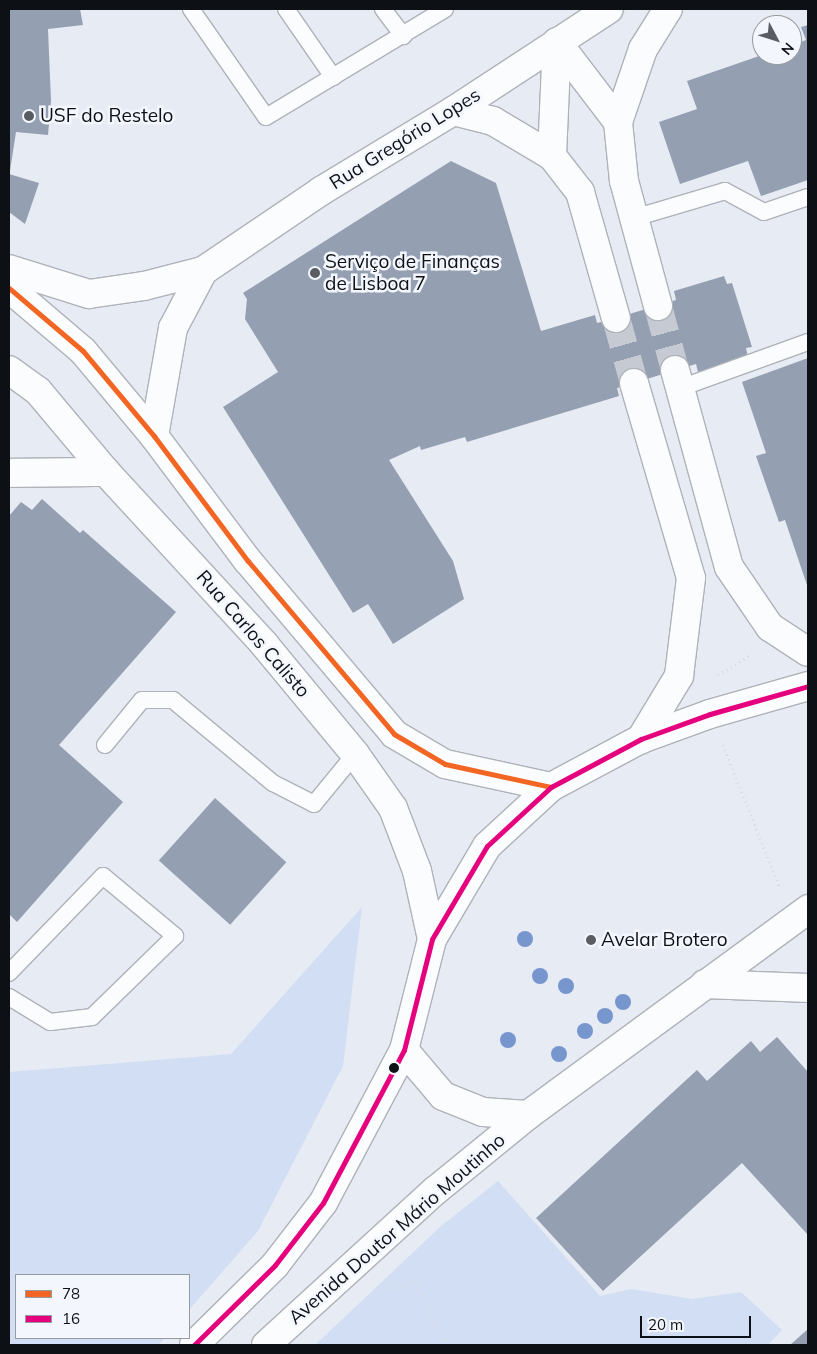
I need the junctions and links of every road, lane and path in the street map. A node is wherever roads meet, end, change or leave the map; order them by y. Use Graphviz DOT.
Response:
graph roads {
  1 [pos="191,9"];
  2 [pos="286,9"];
  3 [pos="383,9"];
  4 [pos="445,9"];
  5 [pos="609,9"];
  6 [pos="668,9"];
  7 [pos="402,36"];
  8 [pos="557,42"];
  9 [pos="333,77"];
  10 [pos="452,111"];
  11 [pos="618,122"];
  12 [pos="552,156"];
  13 [pos="808,197"];
  14 [pos="634,218"];
  15 [pos="9,270"];
  16 [pos="203,271"];
  17 [pos="9,288"];
  18 [pos="658,306"];
  19 [pos="616,318"];
  20 [pos="808,342"];
  21 [pos="9,370"];
  22 [pos="678,379"];
  23 [pos="154,436"];
  24 [pos="106,472"];
  25 [pos="9,473"];
  26 [pos="760,648"];
  27 [pos="808,652"];
  28 [pos="710,681"];
  29 [pos="808,686"];
  30 [pos="641,739"];
  31 [pos="722,742"];
  32 [pos="105,745"];
  33 [pos="355,754"];
  34 [pos="550,786"];
  35 [pos="784,898"];
  36 [pos="808,909"];
  37 [pos="432,939"];
  38 [pos="9,973"];
  39 [pos="704,984"];
  40 [pos="808,988"];
  41 [pos="9,997"];
  42 [pos="404,1050"];
  43 [pos="528,1115"];
  44 [pos="377,1275"];
  45 [pos="194,1345"];
  46 [pos="266,1345"];
  47 [pos="444,1345"];
  1 -- 9 [label="lane"];
  2 -- 9 [label="lane"];
  3 -- 7 [label="lane"];
  4 -- 7 [label="lane"];
  5 -- 8 [label="street, Rua Gregório Lopes"];
  6 -- 11 [label="street"];
  7 -- 9 [label="lane"];
  8 -- 10 [label="street, Rua Gregório Lopes"];
  8 -- 11 [label="street"];
  8 -- 12 [label="street"];
  10 -- 12 [label="street"];
  10 -- 16 [label="street, Rua Gregório Lopes"];
  11 -- 14 [label="street"];
  12 -- 19 [label="street"];
  13 -- 14 [label="lane"];
  14 -- 18 [label="street"];
  15 -- 16 [label="street"];
  16 -- 23 [label="street"];
  17 -- 23 [label="street"];
  20 -- 22 [label="lane"];
  21 -- 24 [label="street, Rua Carlos Calisto"];
  22 -- 27 [label="street"];
  22 -- 30 [label="street"];
  23 -- 34 [label="street"];
  24 -- 25 [label="street"];
  24 -- 33 [label="street, Rua Carlos Calisto"];
  26 -- 28 [label="path"];
  29 -- 30 [label="street"];
  30 -- 34 [label="street"];
  31 -- 35 [label="path"];
  32 -- 33 [label="lane"];
  33 -- 37 [label="street, Rua Carlos Calisto"];
  34 -- 37 [label="street"];
  36 -- 39 [label="street, Avenida Doutor Mário Moutinho"];
  37 -- 42 [label="street"];
  38 -- 41 [label="lane"];
  39 -- 40 [label="street"];
  39 -- 43 [label="street, Avenida Doutor Mário Moutinho"];
  42 -- 43 [label="street, Avenida Doutor Mário Moutinho"];
  42 -- 45 [label="street"];
  43 -- 46 [label="street, Avenida Doutor Mário Moutinho"];
  44 -- 47 [label="path"];
}
